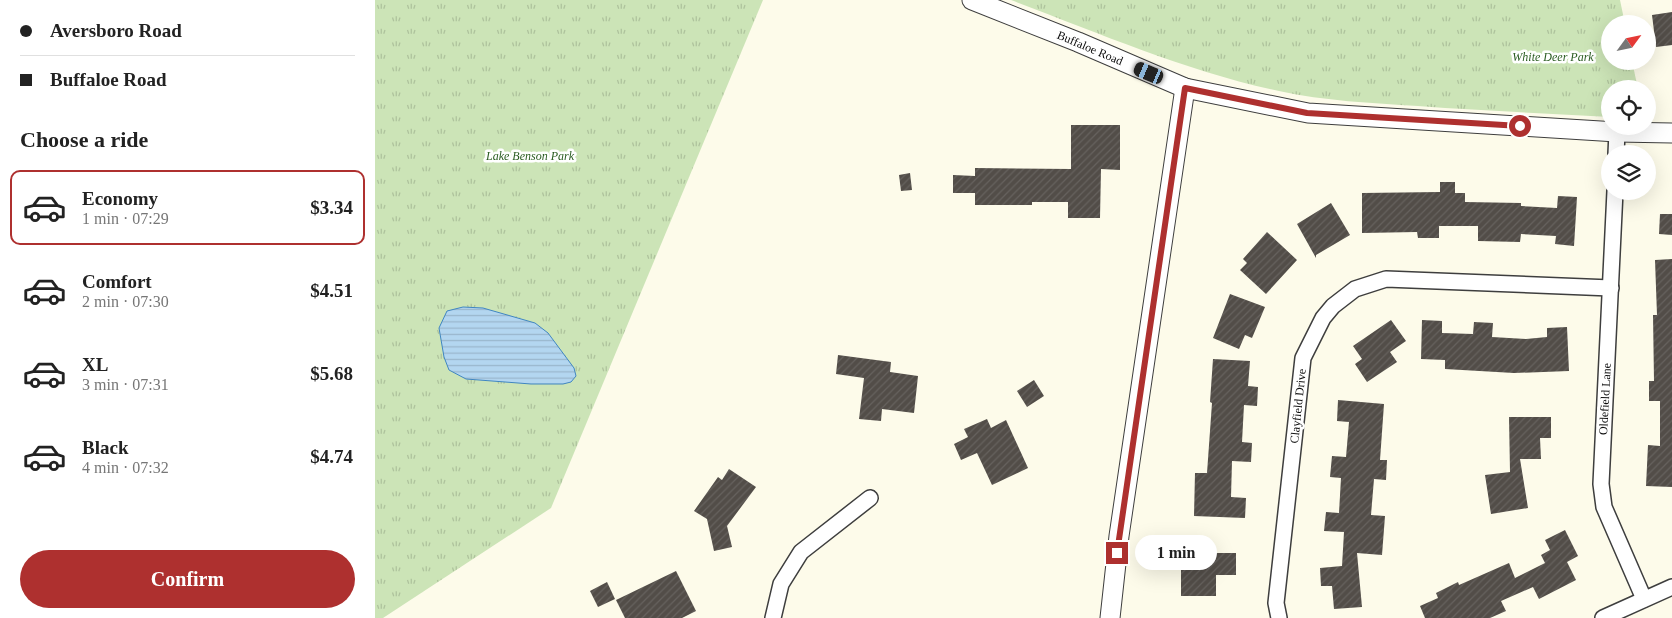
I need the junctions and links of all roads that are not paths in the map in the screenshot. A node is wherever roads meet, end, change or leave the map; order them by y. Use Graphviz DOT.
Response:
graph roads {
  1 [pos="972,0"];
  2 [pos="1185,88"];
  3 [pos="1601,131"];
  4 [pos="1656,133"];
  5 [pos="1672,133"];
  6 [pos="1615,200"];
  7 [pos="1611,288"];
  8 [pos="870,498"];
  9 [pos="1672,587"];
  10 [pos="1644,599"];
  11 [pos="773,618"];
  12 [pos="1110,618"];
  13 [pos="1279,618"];
  14 [pos="1603,618"];
  1 -- 2 [label="street, Buffaloe Road"];
  2 -- 3 [label="street, Buffaloe Road"];
  2 -- 12 [label="street"];
  4 -- 5 [label="street, Buffaloe Road"];
  6 -- 7 [label="street, Oldefield Lane"];
  7 -- 10 [label="street, Oldefield Lane"];
  7 -- 13 [label="street, Clayfield Drive"];
  8 -- 11 [label="street"];
  9 -- 10 [label="street"];
  10 -- 14 [label="street"];
}
